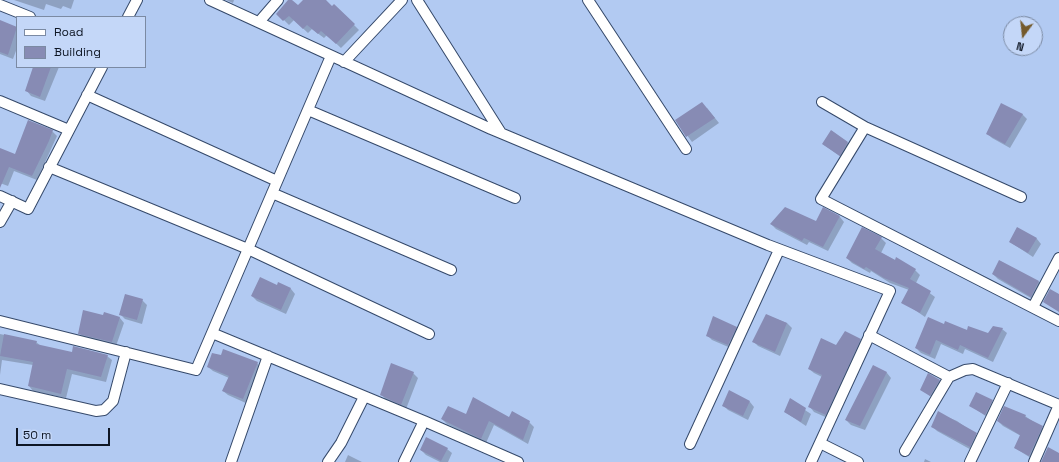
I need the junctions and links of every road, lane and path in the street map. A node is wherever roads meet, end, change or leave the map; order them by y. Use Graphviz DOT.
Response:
graph roads {
  1 [pos="137,0"];
  2 [pos="210,0"];
  3 [pos="278,0"];
  4 [pos="402,0"];
  5 [pos="417,0"];
  6 [pos="588,0"];
  7 [pos="0,5"];
  8 [pos="28,16"];
  9 [pos="129,16"];
  10 [pos="259,22"];
  11 [pos="331,56"];
  12 [pos="344,62"];
  13 [pos="101,68"];
  14 [pos="87,95"];
  15 [pos="0,101"];
  16 [pos="822,102"];
  17 [pos="308,110"];
  18 [pos="865,127"];
  19 [pos="69,130"];
  20 [pos="501,133"];
  21 [pos="686,149"];
  22 [pos="50,167"];
  23 [pos="277,182"];
  24 [pos="272,193"];
  25 [pos="0,196"];
  26 [pos="1021,196"];
  27 [pos="515,198"];
  28 [pos="12,202"];
  29 [pos="0,222"];
  30 [pos="248,249"];
  31 [pos="779,250"];
  32 [pos="1059,258"];
  33 [pos="451,270"];
  34 [pos="1032,306"];
  35 [pos="0,321"];
  36 [pos="1059,321"];
  37 [pos="212,333"];
  38 [pos="429,334"];
  39 [pos="870,335"];
  40 [pos="126,352"];
  41 [pos="268,356"];
  42 [pos="949,377"];
  43 [pos="1008,383"];
  44 [pos="0,389"];
  45 [pos="364,396"];
  46 [pos="1059,405"];
  47 [pos="424,421"];
  48 [pos="690,444"];
  49 [pos="820,444"];
  50 [pos="905,451"];
  51 [pos="231,462"];
  52 [pos="328,462"];
  53 [pos="404,462"];
  54 [pos="518,462"];
  55 [pos="811,462"];
  56 [pos="858,462"];
  57 [pos="970,462"];
  58 [pos="1034,462"];
  1 -- 9 [label="street"];
  2 -- 10 [label="street"];
  3 -- 10 [label="street"];
  4 -- 12 [label="street"];
  5 -- 20 [label="street"];
  6 -- 21 [label="street"];
  7 -- 8 [label="street"];
  10 -- 11 [label="street"];
  11 -- 12 [label="street"];
  11 -- 17 [label="street"];
  12 -- 20 [label="street"];
  13 -- 14 [label="street"];
  14 -- 19 [label="street"];
  14 -- 23 [label="street"];
  15 -- 19 [label="street"];
  16 -- 18 [label="street"];
  17 -- 23 [label="street"];
  17 -- 27 [label="street"];
  18 -- 26 [label="street"];
  18 -- 34 [label="street"];
  19 -- 22 [label="street"];
  20 -- 31 [label="street"];
  22 -- 28 [label="street"];
  22 -- 30 [label="street"];
  23 -- 24 [label="street"];
  24 -- 30 [label="street"];
  24 -- 33 [label="street"];
  25 -- 28 [label="street"];
  28 -- 29 [label="street"];
  30 -- 37 [label="street"];
  30 -- 38 [label="street"];
  31 -- 39 [label="street"];
  31 -- 48 [label="street"];
  32 -- 34 [label="street"];
  34 -- 36 [label="street"];
  35 -- 40 [label="street"];
  37 -- 40 [label="street"];
  37 -- 41 [label="street"];
  39 -- 42 [label="street"];
  39 -- 49 [label="street"];
  40 -- 44 [label="street"];
  41 -- 45 [label="street"];
  41 -- 51 [label="street"];
  42 -- 43 [label="street"];
  42 -- 50 [label="street"];
  43 -- 46 [label="street"];
  43 -- 57 [label="street"];
  45 -- 47 [label="street"];
  45 -- 52 [label="street"];
  46 -- 58 [label="street"];
  47 -- 53 [label="street"];
  47 -- 54 [label="street"];
  49 -- 55 [label="street"];
  49 -- 56 [label="street"];
}
